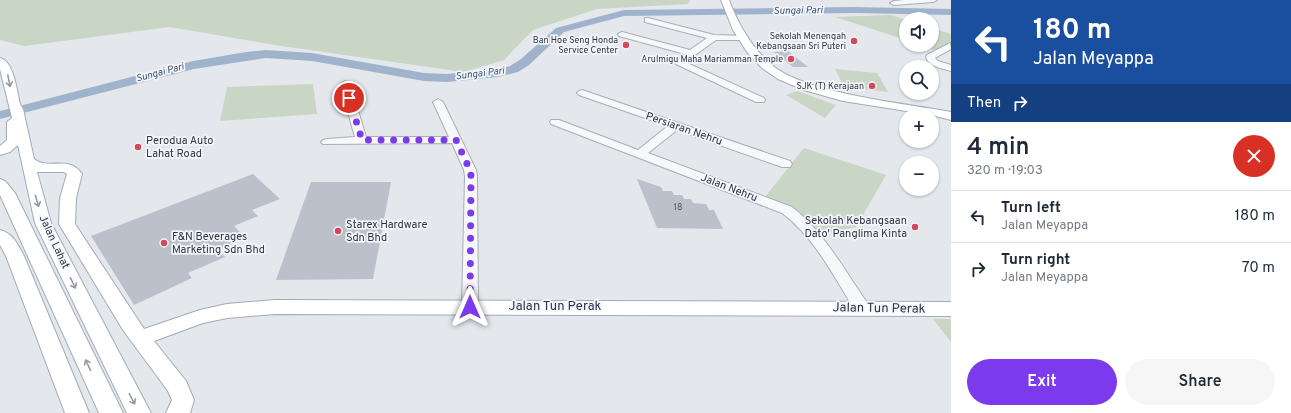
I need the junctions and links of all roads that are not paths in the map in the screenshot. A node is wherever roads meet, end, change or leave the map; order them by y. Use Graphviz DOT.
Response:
graph roads {
  1 [pos="721,0"];
  2 [pos="726,0"];
  3 [pos="933,0"];
  4 [pos="894,3"];
  5 [pos="648,20"];
  6 [pos="730,20"];
  7 [pos="622,34"];
  8 [pos="714,37"];
  9 [pos="740,38"];
  10 [pos="950,46"];
  11 [pos="692,53"];
  12 [pos="0,61"];
  13 [pos="951,68"];
  14 [pos="345,84"];
  15 [pos="582,93"];
  16 [pos="760,100"];
  17 [pos="438,102"];
  18 [pos="889,107"];
  19 [pos="899,109"];
  20 [pos="15,110"];
  21 [pos="951,116"];
  22 [pos="939,117"];
  23 [pos="951,120"];
  24 [pos="555,122"];
  25 [pos="675,126"];
  26 [pos="362,140"];
  27 [pos="456,140"];
  28 [pos="328,142"];
  29 [pos="0,152"];
  30 [pos="640,154"];
  31 [pos="27,160"];
  32 [pos="786,164"];
  33 [pos="73,170"];
  34 [pos="32,182"];
  35 [pos="2,189"];
  36 [pos="0,235"];
  37 [pos="470,307"];
  38 [pos="862,308"];
  39 [pos="951,309"];
  40 [pos="140,338"];
  41 [pos="77,413"];
  42 [pos="111,413"];
  43 [pos="139,413"];
  44 [pos="178,413"];
  1 -- 6 [label="main road"];
  2 -- 6 [label="main road"];
  3 -- 4 [label="street"];
  5 -- 8 [label="street"];
  6 -- 9 [label="main road"];
  7 -- 11 [label="street"];
  8 -- 9 [label="street"];
  8 -- 11 [label="street"];
  9 -- 18 [label="main road"];
  10 -- 13 [label="street"];
  11 -- 16 [label="street"];
  12 -- 20 [label="main road, Jalan Lahat, one-way"];
  14 -- 26 [label="street"];
  15 -- 25 [label="street, Persiaran Nehru"];
  17 -- 27 [label="street"];
  18 -- 19 [label="main road"];
  18 -- 21 [label="main road"];
  20 -- 29 [label="main road"];
  20 -- 31 [label="main road, Jalan Lahat"];
  22 -- 23 [label="main road"];
  24 -- 30 [label="street, Jalan Nehru"];
  25 -- 30 [label="street"];
  25 -- 32 [label="street, Persiaran Nehru"];
  26 -- 27 [label="street"];
  26 -- 28 [label="street"];
  27 -- 37 [label="street"];
  30 -- 38 [label="street, Jalan Nehru"];
  31 -- 33 [label="main road"];
  31 -- 34 [label="main road, Jalan Lahat"];
  33 -- 34 [label="main road"];
  33 -- 40 [label="main road"];
  34 -- 43 [label="main road, Jalan Lahat, one-way"];
  42 -- 35 [label="main road, Jalan Lahat, one-way"];
  36 -- 41 [label="main road"];
  37 -- 38 [label="main road, Jalan Tun Perak"];
  37 -- 40 [label="main road, Jalan Tun Perak"];
  38 -- 39 [label="main road, Jalan Tun Perak"];
  40 -- 44 [label="main road"];
}
